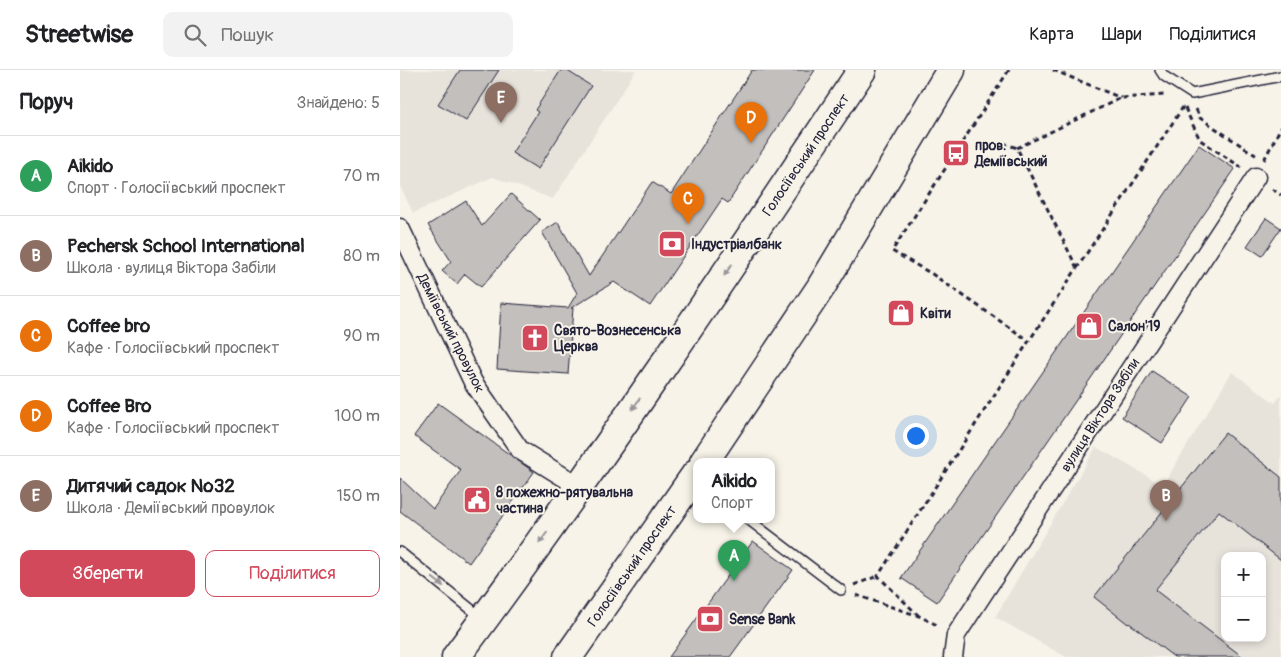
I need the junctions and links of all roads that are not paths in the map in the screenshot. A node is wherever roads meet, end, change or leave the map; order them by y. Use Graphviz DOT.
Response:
graph roads {
  1 [pos="862,70"];
  2 [pos="951,70"];
  3 [pos="1160,70"];
  4 [pos="1281,76"];
  5 [pos="1256,177"];
  6 [pos="400,228"];
  7 [pos="709,458"];
  8 [pos="693,481"];
  9 [pos="580,487"];
  10 [pos="753,523"];
  11 [pos="400,552"];
  12 [pos="841,590"];
  13 [pos="484,620"];
  14 [pos="456,657"];
  15 [pos="568,657"];
  16 [pos="953,657"];
  1 -- 9 [label="main road, Голосіївський проспект, one-way"];
  2 -- 7 [label="main road, Голосіївський проспект"];
  3 -- 4 [label="lane"];
  5 -- 16 [label="street, вулиця Віктора Забіли"];
  6 -- 9 [label="street, Деміївський провулок"];
  8 -- 15 [label="main road, Голосіївський проспект"];
  9 -- 13 [label="main road, Голосіївський проспект, one-way"];
  10 -- 12 [label="lane"];
  11 -- 13 [label="lane, one-way"];
  13 -- 14 [label="main road, Голосіївський проспект"];
}
